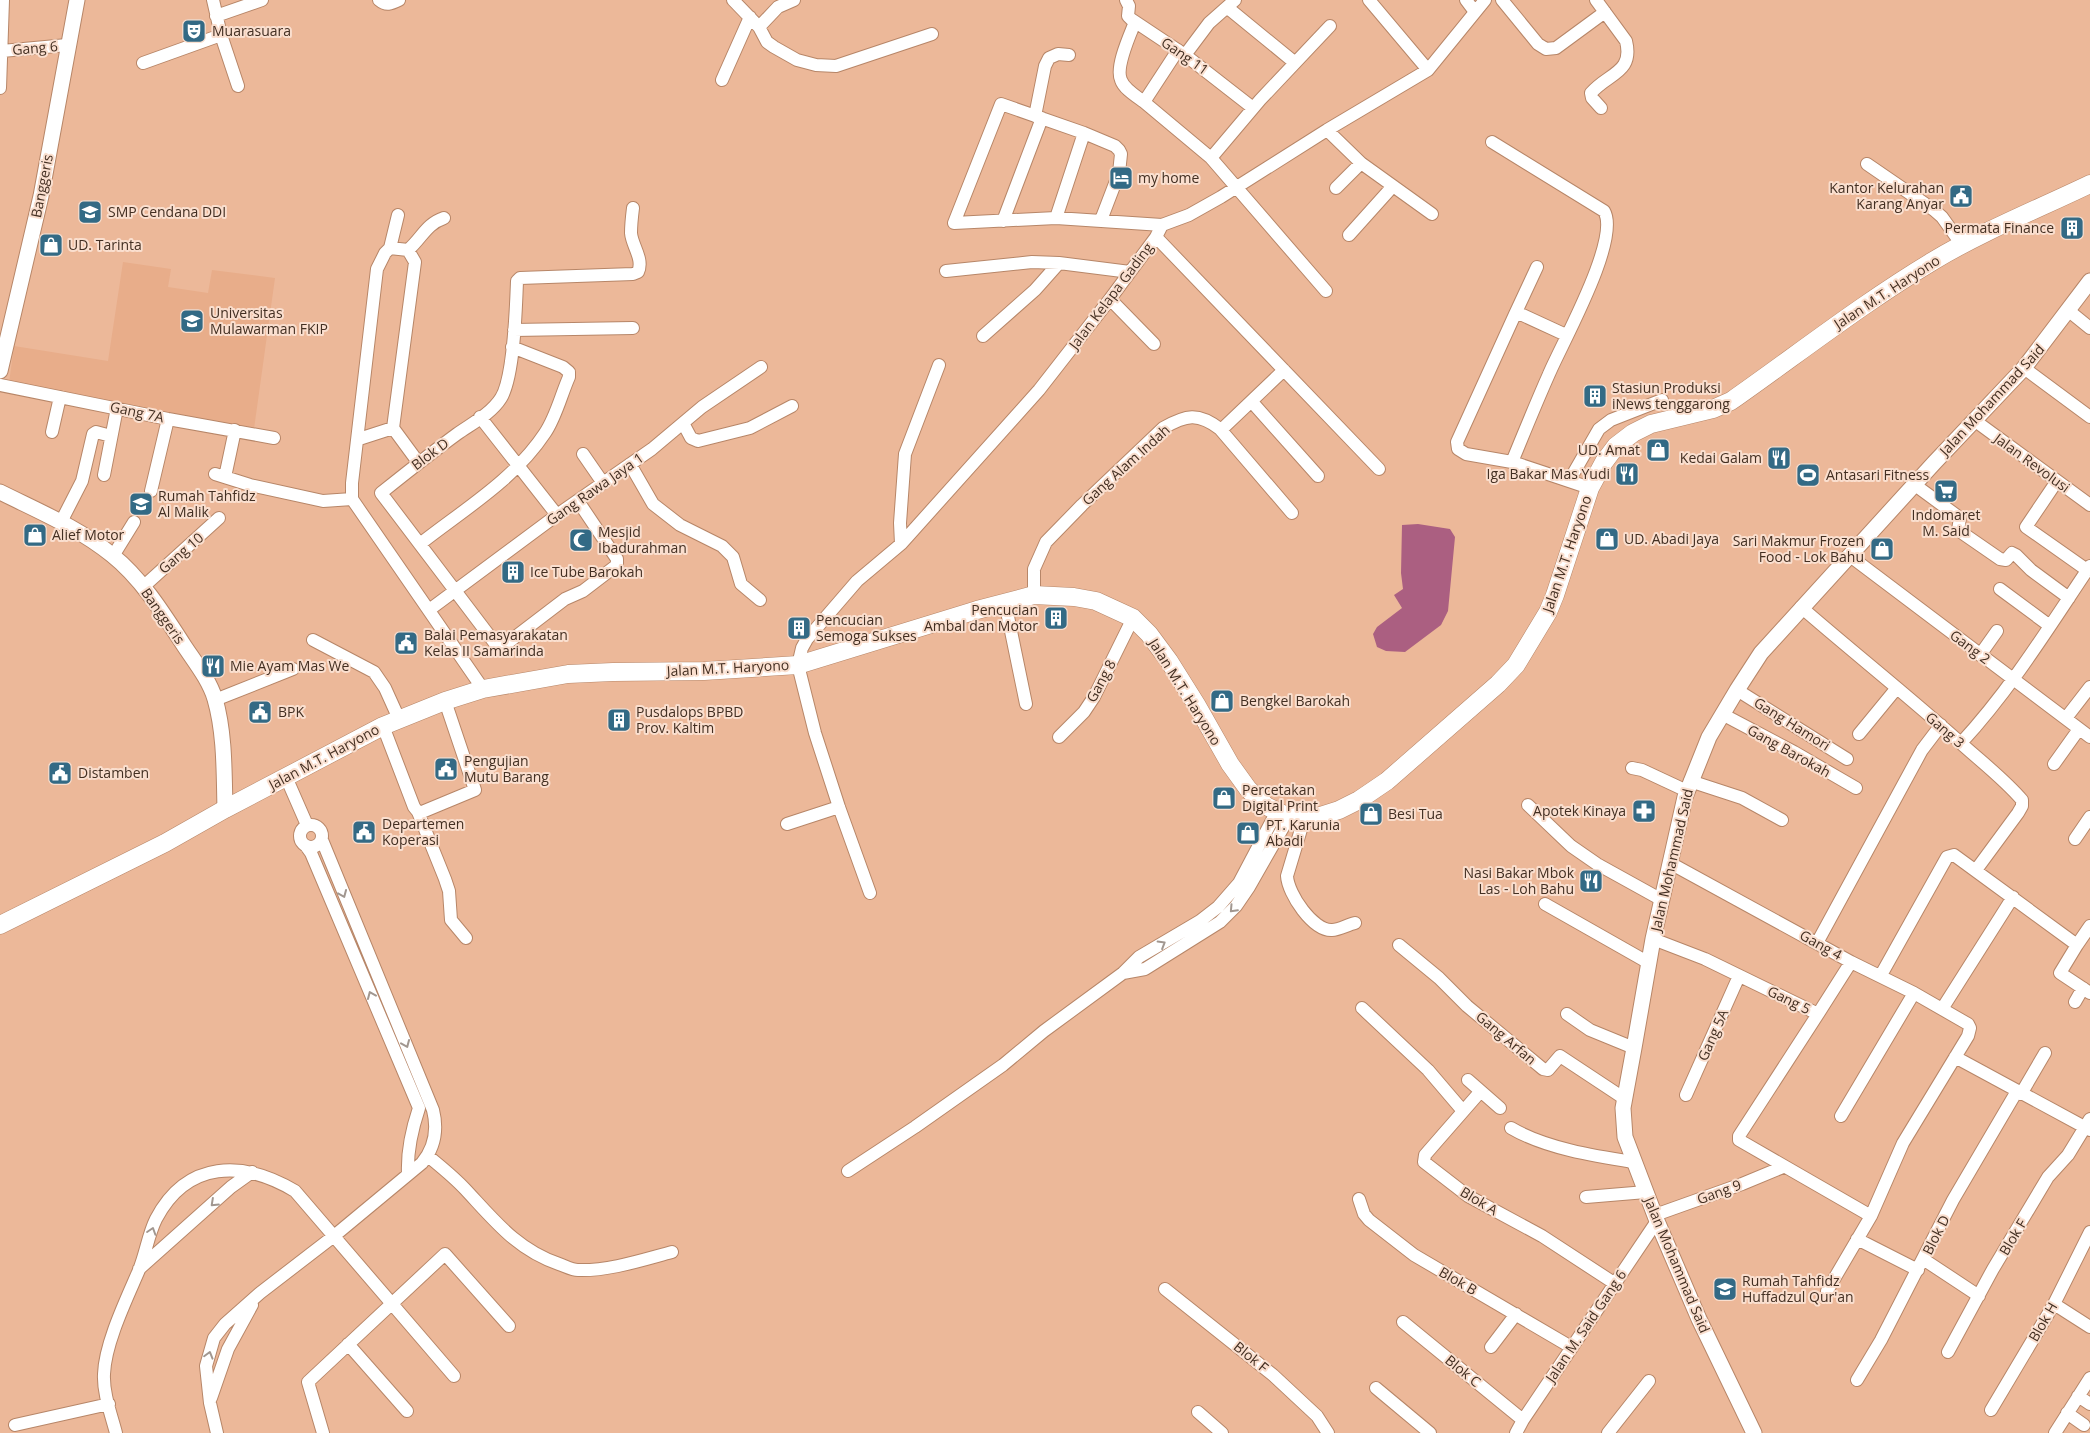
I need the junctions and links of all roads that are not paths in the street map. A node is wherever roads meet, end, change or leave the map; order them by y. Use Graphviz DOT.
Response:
graph roads {
  1 [pos="3,0"];
  2 [pos="77,0"];
  3 [pos="213,0"];
  4 [pos="262,0"];
  5 [pos="379,0"];
  6 [pos="399,0"];
  7 [pos="794,0"];
  8 [pos="1126,0"];
  9 [pos="1369,0"];
  10 [pos="1466,0"];
  11 [pos="1485,0"];
  12 [pos="1502,0"];
  13 [pos="1596,0"];
  14 [pos="737,1"];
  15 [pos="1230,3"];
  16 [pos="1475,12"];
  17 [pos="1606,12"];
  18 [pos="1,13"];
  19 [pos="216,16"];
  20 [pos="755,22"];
  21 [pos="1135,22"];
  22 [pos="1330,26"];
  23 [pos="932,34"];
  24 [pos="221,35"];
  25 [pos="68,45"];
  26 [pos="2,51"];
  27 [pos="1182,52"];
  28 [pos="1069,56"];
  29 [pos="1294,62"];
  30 [pos="143,63"];
  31 [pos="1428,70"];
  32 [pos="722,80"];
  33 [pos="238,86"];
  34 [pos="0,88"];
  35 [pos="1144,102"];
  36 [pos="1253,108"];
  37 [pos="1601,108"];
  38 [pos="1039,117"];
  39 [pos="1327,130"];
  40 [pos="1084,132"];
  41 [pos="1492,142"];
  42 [pos="1210,158"];
  43 [pos="1361,163"];
  44 [pos="1867,164"];
  45 [pos="2090,184"];
  46 [pos="1236,186"];
  47 [pos="1393,186"];
  48 [pos="1336,188"];
  49 [pos="633,208"];
  50 [pos="1432,214"];
  51 [pos="398,215"];
  52 [pos="444,218"];
  53 [pos="1056,218"];
  54 [pos="1101,220"];
  55 [pos="1003,221"];
  56 [pos="1159,231"];
  57 [pos="1349,235"];
  58 [pos="1962,245"];
  59 [pos="390,248"];
  60 [pos="408,250"];
  61 [pos="1059,263"];
  62 [pos="1537,267"];
  63 [pos="946,271"];
  64 [pos="1130,272"];
  65 [pos="2090,281"];
  66 [pos="1326,291"];
  67 [pos="1110,300"];
  68 [pos="2069,311"];
  69 [pos="1516,312"];
  70 [pos="633,328"];
  71 [pos="2090,328"];
  72 [pos="514,330"];
  73 [pos="984,336"];
  74 [pos="1566,336"];
  75 [pos="1154,344"];
  76 [pos="512,347"];
  77 [pos="939,365"];
  78 [pos="760,367"];
  79 [pos="2024,368"];
  80 [pos="1284,370"];
  81 [pos="0,371"];
  82 [pos="0,384"];
  83 [pos="60,396"];
  84 [pos="1662,400"];
  85 [pos="1252,402"];
  86 [pos="792,406"];
  87 [pos="117,408"];
  88 [pos="480,417"];
  89 [pos="2090,417"];
  90 [pos="168,419"];
  91 [pos="1974,420"];
  92 [pos="683,422"];
  93 [pos="393,428"];
  94 [pos="235,430"];
  95 [pos="1221,430"];
  96 [pos="52,432"];
  97 [pos="111,436"];
  98 [pos="274,438"];
  99 [pos="359,439"];
  100 [pos="583,454"];
  101 [pos="418,462"];
  102 [pos="1512,462"];
  103 [pos="630,464"];
  104 [pos="518,468"];
  105 [pos="1379,469"];
  106 [pos="104,475"];
  107 [pos="1318,476"];
  108 [pos="1569,481"];
  109 [pos="2058,481"];
  110 [pos="603,483"];
  111 [pos="1915,485"];
  112 [pos="1590,488"];
  113 [pos="152,491"];
  114 [pos="0,492"];
  115 [pos="352,499"];
  116 [pos="578,501"];
  117 [pos="2090,505"];
  118 [pos="1292,513"];
  119 [pos="557,516"];
  120 [pos="218,518"];
  121 [pos="61,522"];
  122 [pos="134,522"];
  123 [pos="420,544"];
  124 [pos="901,544"];
  125 [pos="113,556"];
  126 [pos="1850,556"];
  127 [pos="2089,568"];
  128 [pos="143,587"];
  129 [pos="2000,589"];
  130 [pos="456,591"];
  131 [pos="1034,595"];
  132 [pos="2068,598"];
  133 [pos="760,600"];
  134 [pos="1005,602"];
  135 [pos="1801,607"];
  136 [pos="429,610"];
  137 [pos="1133,618"];
  138 [pos="2050,626"];
  139 [pos="1997,631"];
  140 [pos="313,640"];
  141 [pos="1980,655"];
  142 [pos="798,665"];
  143 [pos="293,669"];
  144 [pos="2013,680"];
  145 [pos="2090,686"];
  146 [pos="484,689"];
  147 [pos="1896,689"];
  148 [pos="1737,690"];
  149 [pos="215,700"];
  150 [pos="445,700"];
  151 [pos="1026,704"];
  152 [pos="1722,714"];
  153 [pos="2066,718"];
  154 [pos="391,722"];
  155 [pos="1941,725"];
  156 [pos="2079,729"];
  157 [pos="1859,734"];
  158 [pos="1059,737"];
  159 [pos="2090,737"];
  160 [pos="1961,743"];
  161 [pos="1847,759"];
  162 [pos="2054,764"];
  163 [pos="1632,768"];
  164 [pos="286,777"];
  165 [pos="1689,786"];
  166 [pos="1856,788"];
  167 [pos="1528,805"];
  168 [pos="839,807"];
  169 [pos="225,809"];
  170 [pos="418,812"];
  171 [pos="1290,814"];
  172 [pos="2090,817"];
  173 [pos="1782,820"];
  174 [pos="787,824"];
  175 [pos="307,825"];
  176 [pos="2075,839"];
  177 [pos="322,840"];
  178 [pos="308,849"];
  179 [pos="1670,863"];
  180 [pos="1976,870"];
  181 [pos="870,893"];
  182 [pos="2012,897"];
  183 [pos="1662,900"];
  184 [pos="1545,904"];
  185 [pos="1355,923"];
  186 [pos="0,925"];
  187 [pos="2090,926"];
  188 [pos="466,938"];
  189 [pos="1654,939"];
  190 [pos="1817,943"];
  191 [pos="1399,945"];
  192 [pos="2077,945"];
  193 [pos="1851,962"];
  194 [pos="1649,963"];
  195 [pos="1881,975"];
  196 [pos="1739,976"];
  197 [pos="2087,991"];
  198 [pos="1914,993"];
  199 [pos="2075,1002"];
  200 [pos="1362,1008"];
  201 [pos="1942,1009"];
  202 [pos="1567,1014"];
  203 [pos="1818,1014"];
  204 [pos="1634,1048"];
  205 [pos="2045,1052"];
  206 [pos="1955,1057"];
  207 [pos="1468,1080"];
  208 [pos="1480,1092"];
  209 [pos="2019,1092"];
  210 [pos="1686,1095"];
  211 [pos="1625,1099"];
  212 [pos="432,1106"];
  213 [pos="419,1108"];
  214 [pos="1500,1108"];
  215 [pos="1463,1111"];
  216 [pos="1841,1116"];
  217 [pos="2088,1125"];
  218 [pos="1511,1128"];
  219 [pos="428,1156"];
  220 [pos="1633,1162"];
  221 [pos="1783,1167"];
  222 [pos="848,1171"];
  223 [pos="252,1172"];
  224 [pos="408,1173"];
  225 [pos="1646,1192"];
  226 [pos="1586,1197"];
  227 [pos="1359,1199"];
  228 [pos="1871,1216"];
  229 [pos="1656,1218"];
  230 [pos="2090,1232"];
  231 [pos="334,1236"];
  232 [pos="1857,1239"];
  233 [pos="672,1252"];
  234 [pos="1920,1264"];
  235 [pos="139,1270"];
  236 [pos="1614,1283"];
  237 [pos="1165,1289"];
  238 [pos="1827,1291"];
  239 [pos="1979,1296"];
  240 [pos="392,1303"];
  241 [pos="2054,1304"];
  242 [pos="1516,1314"];
  243 [pos="1403,1322"];
  244 [pos="509,1326"];
  245 [pos="2090,1327"];
  246 [pos="348,1344"];
  247 [pos="1491,1347"];
  248 [pos="1572,1347"];
  249 [pos="1948,1352"];
  250 [pos="454,1376"];
  251 [pos="2090,1378"];
  252 [pos="1857,1380"];
  253 [pos="1649,1381"];
  254 [pos="1376,1388"];
  255 [pos="2078,1396"];
  256 [pos="109,1404"];
  257 [pos="2090,1404"];
  258 [pos="1991,1410"];
  259 [pos="407,1411"];
  260 [pos="1198,1412"];
  261 [pos="2067,1413"];
  262 [pos="1523,1420"];
  263 [pos="15,1425"];
  264 [pos="2084,1425"];
  265 [pos="116,1433"];
  266 [pos="217,1433"];
  267 [pos="322,1433"];
  268 [pos="1222,1433"];
  269 [pos="1328,1433"];
  270 [pos="1430,1433"];
  271 [pos="1516,1433"];
  272 [pos="1608,1433"];
  273 [pos="1754,1433"];
  274 [pos="2055,1433"];
  1 -- 18 [label="street"];
  2 -- 25 [label="street, Banggeris"];
  3 -- 19 [label="street"];
  4 -- 19 [label="street"];
  5 -- 6 [label="street"];
  7 -- 20 [label="street"];
  8 -- 21 [label="street"];
  9 -- 31 [label="street"];
  10 -- 16 [label="street"];
  11 -- 16 [label="street"];
  12 -- 17 [label="street"];
  13 -- 17 [label="street"];
  14 -- 20 [label="street"];
  15 -- 27 [label="street"];
  15 -- 29 [label="street"];
  16 -- 31 [label="street"];
  17 -- 37 [label="street"];
  18 -- 26 [label="street"];
  19 -- 24 [label="street"];
  20 -- 23 [label="street"];
  20 -- 32 [label="street"];
  21 -- 27 [label="street, Gang 11"];
  21 -- 35 [label="street"];
  22 -- 29 [label="street"];
  24 -- 30 [label="street"];
  24 -- 33 [label="street"];
  25 -- 26 [label="street, Gang 6"];
  25 -- 81 [label="street, Banggeris"];
  26 -- 34 [label="street"];
  27 -- 35 [label="street"];
  27 -- 36 [label="street, Gang 11"];
  28 -- 38 [label="street"];
  29 -- 36 [label="street"];
  31 -- 39 [label="street"];
  35 -- 42 [label="street"];
  36 -- 42 [label="street"];
  38 -- 40 [label="street"];
  38 -- 55 [label="street"];
  38 -- 55 [label="street"];
  39 -- 43 [label="street"];
  39 -- 46 [label="street"];
  40 -- 53 [label="street"];
  40 -- 54 [label="street"];
  41 -- 74 [label="street"];
  42 -- 46 [label="street"];
  43 -- 47 [label="street"];
  43 -- 48 [label="street"];
  44 -- 58 [label="street"];
  45 -- 58 [label="main road, Jalan M.T. Haryono"];
  46 -- 56 [label="street"];
  46 -- 66 [label="street"];
  47 -- 50 [label="street"];
  47 -- 57 [label="street"];
  49 -- 72 [label="street, Blok D"];
  51 -- 59 [label="street"];
  52 -- 60 [label="street"];
  53 -- 54 [label="street"];
  53 -- 55 [label="street"];
  54 -- 56 [label="street"];
  56 -- 64 [label="street, Jalan Kelapa Gading"];
  56 -- 80 [label="street"];
  58 -- 112 [label="main road, Jalan M.T. Haryono"];
  59 -- 60 [label="street"];
  59 -- 99 [label="street"];
  60 -- 93 [label="street"];
  61 -- 63 [label="street"];
  61 -- 64 [label="street"];
  61 -- 73 [label="street"];
  62 -- 69 [label="street"];
  64 -- 67 [label="street, Jalan Kelapa Gading"];
  65 -- 68 [label="street, Jalan Mohammad Said"];
  67 -- 75 [label="street"];
  67 -- 124 [label="street, Jalan Kelapa Gading"];
  68 -- 71 [label="street"];
  68 -- 79 [label="street, Jalan Mohammad Said"];
  69 -- 74 [label="street"];
  69 -- 102 [label="street"];
  70 -- 72 [label="street"];
  72 -- 76 [label="street, Blok D"];
  74 -- 102 [label="street"];
  76 -- 88 [label="street, Blok D"];
  76 -- 104 [label="street"];
  77 -- 124 [label="street"];
  78 -- 92 [label="street, Gang Rawa Jaya 1"];
  79 -- 89 [label="street"];
  79 -- 91 [label="street, Jalan Mohammad Said"];
  80 -- 85 [label="street"];
  80 -- 105 [label="street"];
  82 -- 83 [label="street, Gang 7A"];
  83 -- 87 [label="street, Gang 7A"];
  83 -- 96 [label="street"];
  84 -- 108 [label="street"];
  85 -- 95 [label="street"];
  85 -- 107 [label="street"];
  86 -- 92 [label="street"];
  87 -- 90 [label="street, Gang 7A"];
  87 -- 97 [label="street"];
  88 -- 101 [label="street, Blok D"];
  88 -- 104 [label="street"];
  90 -- 94 [label="street, Gang 7A"];
  90 -- 113 [label="street"];
  91 -- 109 [label="street, Jalan Revolusi"];
  91 -- 111 [label="street, Jalan Mohammad Said"];
  92 -- 103 [label="street, Gang Rawa Jaya 1"];
  93 -- 99 [label="street"];
  93 -- 101 [label="street"];
  94 -- 98 [label="street, Gang 7A"];
  94 -- 115 [label="street"];
  95 -- 118 [label="street, Gang Alam Indah"];
  95 -- 131 [label="street, Gang Alam Indah"];
  97 -- 106 [label="street"];
  97 -- 121 [label="street"];
  99 -- 115 [label="street"];
  100 -- 110 [label="street"];
  101 -- 123 [label="street, Blok D"];
  102 -- 108 [label="street"];
  103 -- 110 [label="street, Gang Rawa Jaya 1"];
  103 -- 133 [label="street"];
  104 -- 119 [label="street"];
  104 -- 123 [label="street"];
  108 -- 112 [label="street"];
  109 -- 117 [label="street, Jalan Revolusi"];
  109 -- 127 [label="street"];
  110 -- 116 [label="street, Gang Rawa Jaya 1"];
  111 -- 126 [label="street, Jalan Mohammad Said"];
  111 -- 132 [label="street"];
  112 -- 171 [label="main road, Jalan M.T. Haryono"];
  114 -- 121 [label="street, Banggeris"];
  115 -- 136 [label="street"];
  116 -- 119 [label="street, Gang Rawa Jaya 1"];
  116 -- 130 [label="street"];
  119 -- 130 [label="street, Gang Rawa Jaya 1"];
  120 -- 128 [label="street, Gang 10"];
  121 -- 125 [label="street, Banggeris"];
  122 -- 125 [label="street"];
  123 -- 130 [label="street"];
  124 -- 142 [label="street, Jalan Kelapa Gading"];
  125 -- 128 [label="street, Banggeris"];
  126 -- 135 [label="street, Jalan Mohammad Said"];
  126 -- 141 [label="street, Gang 2"];
  127 -- 132 [label="street"];
  128 -- 149 [label="street, Banggeris"];
  129 -- 138 [label="street"];
  130 -- 136 [label="street, Gang Rawa Jaya 1"];
  131 -- 134 [label="main road, Jalan M.T. Haryono"];
  131 -- 137 [label="main road, Jalan M.T. Haryono"];
  132 -- 138 [label="street"];
  134 -- 142 [label="main road, Jalan M.T. Haryono"];
  134 -- 151 [label="street"];
  135 -- 147 [label="street, Gang 3"];
  135 -- 148 [label="street, Jalan Mohammad Said"];
  136 -- 146 [label="street"];
  137 -- 158 [label="street, Gang 8"];
  137 -- 171 [label="main road, Jalan M.T. Haryono"];
  138 -- 144 [label="street"];
  139 -- 141 [label="street"];
  140 -- 154 [label="street"];
  141 -- 144 [label="street, Gang 2"];
  142 -- 146 [label="main road, Jalan M.T. Haryono"];
  142 -- 168 [label="street"];
  143 -- 149 [label="street"];
  144 -- 153 [label="street, Gang 2"];
  144 -- 160 [label="street"];
  145 -- 153 [label="street"];
  146 -- 150 [label="main road, Jalan M.T. Haryono"];
  147 -- 155 [label="street, Gang 3"];
  147 -- 157 [label="street"];
  148 -- 152 [label="street, Jalan Mohammad Said"];
  148 -- 161 [label="street, Gang Hamori"];
  149 -- 169 [label="street, Banggeris"];
  150 -- 154 [label="main road, Jalan M.T. Haryono"];
  150 -- 170 [label="street"];
  152 -- 165 [label="street, Jalan Mohammad Said"];
  152 -- 166 [label="street, Gang Barokah"];
  153 -- 156 [label="street, Gang 2"];
  154 -- 164 [label="main road, Jalan M.T. Haryono"];
  154 -- 170 [label="street"];
  155 -- 160 [label="street, Gang 3"];
  155 -- 190 [label="street"];
  156 -- 159 [label="street, Gang 2"];
  156 -- 162 [label="street"];
  160 -- 180 [label="street, Gang 3"];
  163 -- 165 [label="street"];
  164 -- 169 [label="main road, Jalan M.T. Haryono"];
  164 -- 175 [label="street"];
  165 -- 173 [label="street"];
  165 -- 179 [label="street, Jalan Mohammad Said"];
  167 -- 183 [label="street"];
  168 -- 174 [label="street"];
  168 -- 181 [label="street"];
  169 -- 186 [label="main road, Jalan M.T. Haryono"];
  170 -- 188 [label="street"];
  171 -- 185 [label="street"];
  171 -- 222 [label="street"];
  172 -- 176 [label="street"];
  175 -- 177 [label="street"];
  175 -- 178 [label="street"];
  177 -- 178 [label="street"];
  177 -- 212 [label="street, one-way"];
  213 -- 178 [label="street, one-way"];
  179 -- 183 [label="street, Jalan Mohammad Said"];
  179 -- 190 [label="street, Gang 4"];
  180 -- 182 [label="street"];
  180 -- 195 [label="street"];
  182 -- 192 [label="street"];
  182 -- 201 [label="street"];
  183 -- 189 [label="street, Jalan Mohammad Said"];
  184 -- 194 [label="street"];
  187 -- 192 [label="street"];
  189 -- 194 [label="street, Jalan Mohammad Said"];
  189 -- 196 [label="street, Gang 5"];
  190 -- 193 [label="street, Gang 4"];
  191 -- 211 [label="street, Gang Arfan"];
  192 -- 197 [label="street"];
  193 -- 195 [label="street, Gang 4"];
  193 -- 203 [label="street"];
  194 -- 204 [label="street, Jalan Mohammad Said"];
  195 -- 198 [label="street, Gang 4"];
  196 -- 203 [label="street, Gang 5"];
  196 -- 210 [label="street, Gang 5A"];
  197 -- 199 [label="street"];
  198 -- 201 [label="street, Gang 4"];
  198 -- 216 [label="street"];
  200 -- 215 [label="street"];
  201 -- 206 [label="street, Gang 4"];
  202 -- 204 [label="street"];
  203 -- 221 [label="street, Gang 5"];
  204 -- 211 [label="street, Jalan Mohammad Said"];
  205 -- 209 [label="street, Blok D"];
  206 -- 209 [label="street"];
  206 -- 228 [label="street"];
  207 -- 208 [label="street"];
  208 -- 214 [label="street"];
  208 -- 215 [label="street, Blok A"];
  209 -- 217 [label="street"];
  209 -- 234 [label="street, Blok D"];
  211 -- 220 [label="street, Jalan Mohammad Said"];
  212 -- 213 [label="street"];
  212 -- 219 [label="street"];
  213 -- 224 [label="street"];
  215 -- 236 [label="street, Blok A"];
  217 -- 239 [label="street, Blok F"];
  218 -- 220 [label="street"];
  219 -- 224 [label="street"];
  219 -- 233 [label="street"];
  220 -- 225 [label="street, Jalan Mohammad Said"];
  221 -- 228 [label="street"];
  221 -- 229 [label="street, Gang 9"];
  223 -- 231 [label="street"];
  223 -- 235 [label="street, one-way"];
  235 -- 223 [label="street, one-way"];
  224 -- 231 [label="street"];
  225 -- 226 [label="street"];
  225 -- 229 [label="street, Jalan Mohammad Said"];
  227 -- 242 [label="street, Blok B"];
  228 -- 232 [label="street"];
  229 -- 236 [label="street, Jalan M. Said Gang 6"];
  229 -- 273 [label="street, Jalan Mohammad Said"];
  230 -- 241 [label="street, Blok H"];
  231 -- 240 [label="street"];
  231 -- 266 [label="street"];
  232 -- 234 [label="street"];
  232 -- 238 [label="street"];
  234 -- 239 [label="street"];
  234 -- 252 [label="street, Blok D"];
  235 -- 256 [label="street"];
  236 -- 248 [label="street, Jalan M. Said Gang 6"];
  237 -- 269 [label="street, Blok F"];
  239 -- 249 [label="street, Blok F"];
  240 -- 244 [label="street"];
  240 -- 246 [label="street"];
  240 -- 250 [label="street"];
  241 -- 245 [label="street"];
  241 -- 258 [label="street, Blok H"];
  242 -- 247 [label="street"];
  242 -- 248 [label="street, Blok B"];
  243 -- 262 [label="street, Blok C"];
  246 -- 259 [label="street"];
  246 -- 267 [label="street"];
  248 -- 262 [label="street, Jalan M. Said Gang 6"];
  251 -- 255 [label="street"];
  253 -- 272 [label="street"];
  254 -- 270 [label="street"];
  255 -- 257 [label="street"];
  255 -- 261 [label="street"];
  256 -- 263 [label="street"];
  256 -- 265 [label="street"];
  260 -- 268 [label="street"];
  261 -- 264 [label="street"];
  261 -- 274 [label="street"];
  262 -- 271 [label="street, Jalan M. Said Gang 6"];
}
